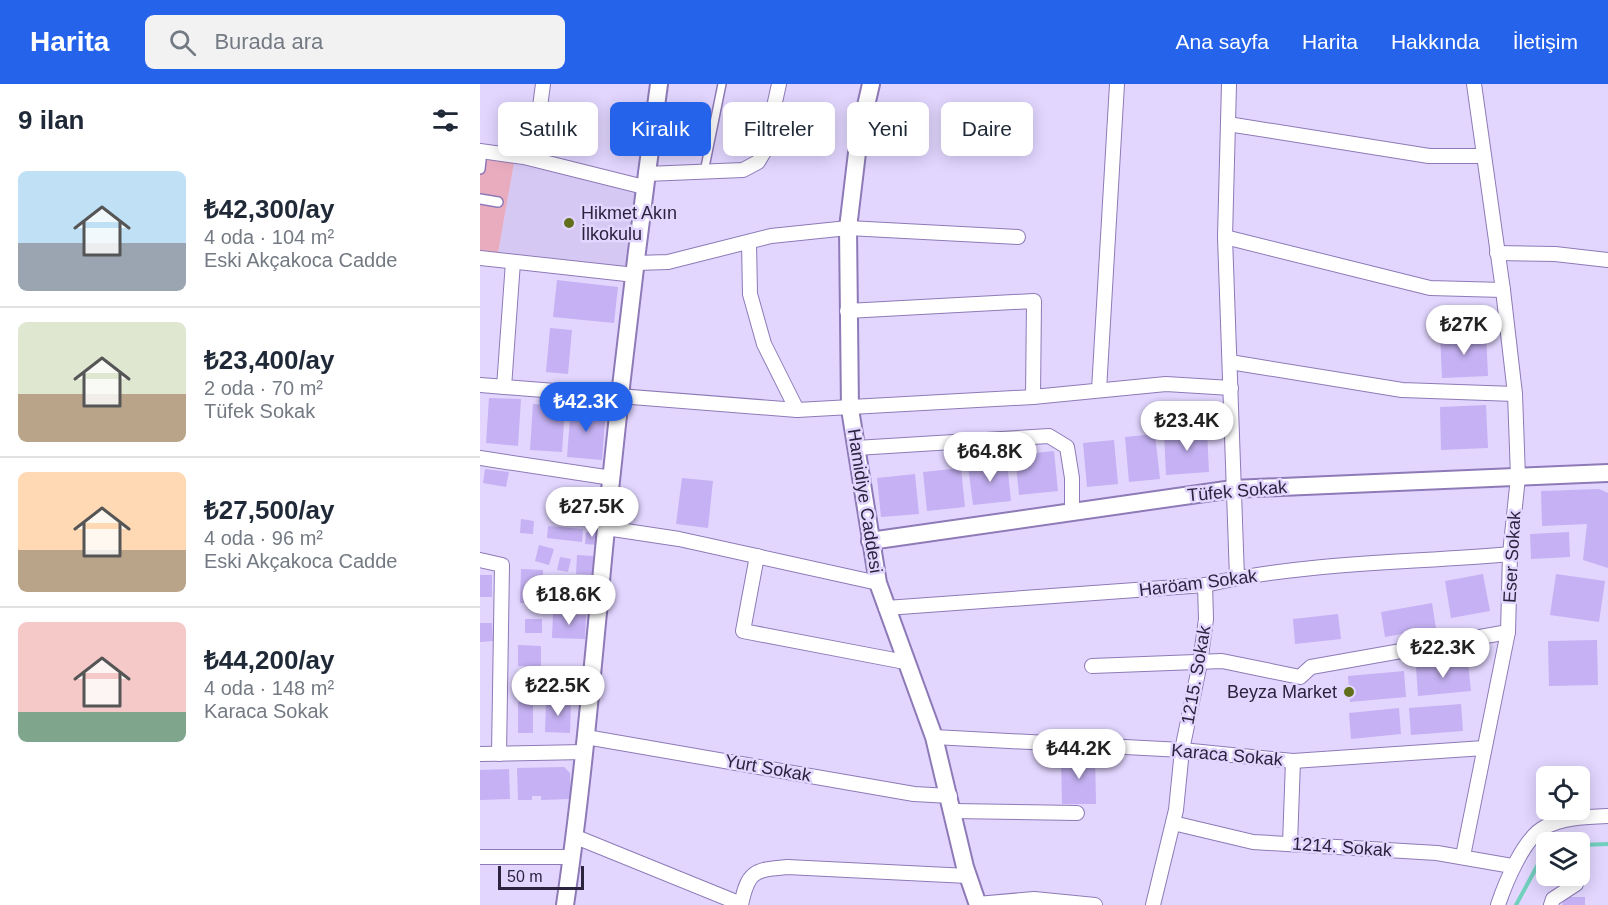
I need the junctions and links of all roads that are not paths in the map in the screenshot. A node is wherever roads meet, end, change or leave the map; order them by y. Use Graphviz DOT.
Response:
graph roads {
  1 [pos="543,84"];
  2 [pos="659,84"];
  3 [pos="722,84"];
  4 [pos="779,84"];
  5 [pos="871,84"];
  6 [pos="1117,84"];
  7 [pos="1229,84"];
  8 [pos="1474,84"];
  9 [pos="1228,124"];
  10 [pos="481,151"];
  11 [pos="1484,156"];
  12 [pos="533,159"];
  13 [pos="480,169"];
  14 [pos="705,172"];
  15 [pos="645,181"];
  16 [pos="480,199"];
  17 [pos="498,202"];
  18 [pos="848,228"];
  19 [pos="1018,237"];
  20 [pos="1225,237"];
  21 [pos="749,243"];
  22 [pos="1497,253"];
  23 [pos="480,258"];
  24 [pos="1608,260"];
  25 [pos="513,262"];
  26 [pos="635,269"];
  27 [pos="1503,290"];
  28 [pos="847,312"];
  29 [pos="1230,362"];
  30 [pos="480,385"];
  31 [pos="504,387"];
  32 [pos="1232,388"];
  33 [pos="1099,390"];
  34 [pos="1515,394"];
  35 [pos="621,396"];
  36 [pos="1033,397"];
  37 [pos="850,409"];
  38 [pos="797,410"];
  39 [pos="856,448"];
  40 [pos="480,458"];
  41 [pos="1608,473"];
  42 [pos="1518,477"];
  43 [pos="612,478"];
  44 [pos="1233,489"];
  45 [pos="1072,511"];
  46 [pos="606,528"];
  47 [pos="870,541"];
  48 [pos="1510,554"];
  49 [pos="757,556"];
  50 [pos="480,560"];
  51 [pos="1237,578"];
  52 [pos="878,583"];
  53 [pos="1205,585"];
  54 [pos="886,608"];
  55 [pos="1508,632"];
  56 [pos="905,662"];
  57 [pos="1200,663"];
  58 [pos="1092,666"];
  59 [pos="934,737"];
  60 [pos="585,745"];
  61 [pos="1484,748"];
  62 [pos="1182,750"];
  63 [pos="480,754"];
  64 [pos="499,754"];
  65 [pos="1293,761"];
  66 [pos="951,804"];
  67 [pos="1077,813"];
  68 [pos="1608,816"];
  69 [pos="1173,823"];
  70 [pos="576,837"];
  71 [pos="1290,844"];
  72 [pos="1463,856"];
  73 [pos="480,857"];
  74 [pos="572,857"];
  75 [pos="1512,866"];
  76 [pos="968,876"];
  77 [pos="1573,886"];
  78 [pos="977,904"];
  79 [pos="565,905"];
  80 [pos="741,905"];
  81 [pos="1095,905"];
  82 [pos="1153,905"];
  83 [pos="1498,905"];
  84 [pos="1551,905"];
  1 -- 12 [label="street"];
  2 -- 15 [label="street"];
  3 -- 14 [label="lane"];
  4 -- 14 [label="street"];
  5 -- 18 [label="street, Hamidiye Caddesi"];
  6 -- 33 [label="street"];
  7 -- 9 [label="street"];
  8 -- 11 [label="street, Eser Sokak"];
  9 -- 11 [label="street"];
  9 -- 20 [label="street"];
  10 -- 12 [label="street"];
  10 -- 13 [label="street"];
  11 -- 22 [label="street, Eser Sokak"];
  12 -- 15 [label="street"];
  14 -- 15 [label="street"];
  15 -- 26 [label="street"];
  16 -- 17 [label="street"];
  18 -- 19 [label="street"];
  18 -- 21 [label="street"];
  18 -- 28 [label="street, Hamidiye Caddesi"];
  20 -- 27 [label="street"];
  20 -- 29 [label="street"];
  21 -- 26 [label="street"];
  21 -- 38 [label="street"];
  22 -- 24 [label="street"];
  22 -- 27 [label="street, Eser Sokak"];
  23 -- 25 [label="street"];
  25 -- 26 [label="street"];
  25 -- 31 [label="street"];
  26 -- 35 [label="street"];
  27 -- 34 [label="street, Eser Sokak"];
  28 -- 36 [label="street"];
  28 -- 37 [label="street, Hamidiye Caddesi"];
  29 -- 32 [label="street"];
  29 -- 34 [label="street"];
  30 -- 31 [label="street"];
  31 -- 35 [label="street"];
  32 -- 33 [label="street"];
  32 -- 44 [label="street"];
  33 -- 36 [label="street"];
  34 -- 42 [label="street, Eser Sokak"];
  35 -- 38 [label="street"];
  35 -- 43 [label="street"];
  36 -- 37 [label="street"];
  37 -- 38 [label="street"];
  37 -- 39 [label="street, Hamidiye Caddesi"];
  39 -- 45 [label="street"];
  39 -- 47 [label="street, Hamidiye Caddesi"];
  40 -- 43 [label="street"];
  41 -- 42 [label="street, Tüfek Sokak"];
  42 -- 44 [label="street, Tüfek Sokak"];
  42 -- 48 [label="street, Eser Sokak"];
  43 -- 46 [label="street"];
  44 -- 45 [label="street, Tüfek Sokak"];
  44 -- 51 [label="street"];
  45 -- 47 [label="street, Tüfek Sokak"];
  46 -- 49 [label="street"];
  46 -- 60 [label="street"];
  47 -- 52 [label="street, Hamidiye Caddesi"];
  48 -- 51 [label="street, Haröam Sokak"];
  48 -- 55 [label="street, Eser Sokak"];
  49 -- 52 [label="street"];
  49 -- 56 [label="street"];
  50 -- 64 [label="street"];
  51 -- 53 [label="street, Haröam Sokak"];
  52 -- 54 [label="street, Hamidiye Caddesi"];
  53 -- 54 [label="street, Haröam Sokak"];
  53 -- 57 [label="street, 1215. Sokak"];
  54 -- 56 [label="street, Hamidiye Caddesi"];
  55 -- 57 [label="street"];
  55 -- 61 [label="street, Eser Sokak"];
  56 -- 59 [label="street, Hamidiye Caddesi"];
  57 -- 58 [label="street"];
  57 -- 62 [label="street, 1215. Sokak"];
  59 -- 62 [label="street, Karaca Sokak"];
  59 -- 66 [label="street, Hamidiye Caddesi"];
  60 -- 64 [label="street, Yurt Sokak"];
  60 -- 66 [label="street, Yurt Sokak"];
  60 -- 70 [label="street"];
  61 -- 65 [label="street, Karaca Sokak"];
  61 -- 72 [label="street, Eser Sokak"];
  62 -- 65 [label="street, Karaca Sokak"];
  62 -- 69 [label="street, 1215. Sokak"];
  63 -- 64 [label="street, Yurt Sokak"];
  65 -- 71 [label="street"];
  66 -- 67 [label="street, Yurt Sokak"];
  66 -- 76 [label="street, Hamidiye Caddesi"];
  68 -- 75 [label="street"];
  69 -- 71 [label="street, 1214. Sokak"];
  69 -- 82 [label="street, 1215. Sokak"];
  70 -- 74 [label="street"];
  70 -- 80 [label="street"];
  71 -- 72 [label="street, 1214. Sokak"];
  72 -- 75 [label="street, 1214. Sokak"];
  73 -- 74 [label="street"];
  74 -- 79 [label="street"];
  75 -- 83 [label="street"];
  76 -- 78 [label="street, Hamidiye Caddesi"];
  76 -- 80 [label="street"];
  77 -- 84 [label="street"];
  78 -- 81 [label="street"];
}
